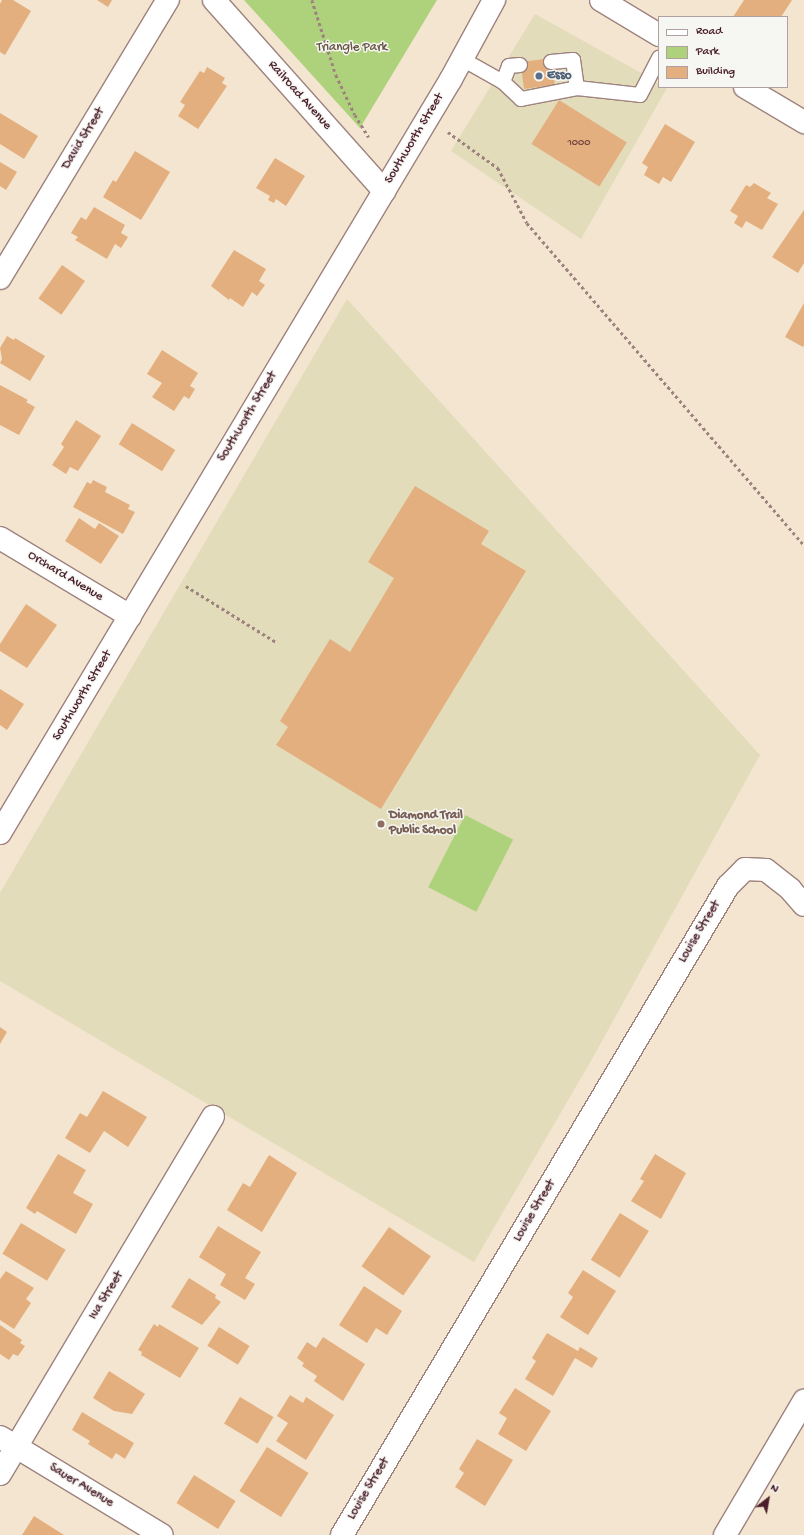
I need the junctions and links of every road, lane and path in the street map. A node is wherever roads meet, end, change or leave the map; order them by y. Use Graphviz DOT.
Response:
graph roads {
  1 [pos="168,0"];
  2 [pos="214,0"];
  3 [pos="312,0"];
  4 [pos="494,0"];
  5 [pos="601,0"];
  6 [pos="658,34"];
  7 [pos="462,59"];
  8 [pos="658,60"];
  9 [pos="552,62"];
  10 [pos="520,65"];
  11 [pos="503,82"];
  12 [pos="577,88"];
  13 [pos="747,88"];
  14 [pos="428,117"];
  15 [pos="804,122"];
  16 [pos="357,161"];
  17 [pos="384,191"];
  18 [pos="0,278"];
  19 [pos="0,538"];
  20 [pos="804,545"];
  21 [pos="186,586"];
  22 [pos="130,616"];
  23 [pos="276,642"];
  24 [pos="0,833"];
  25 [pos="804,905"];
  26 [pos="213,1117"];
  27 [pos="804,1401"];
  28 [pos="8,1442"];
  29 [pos="0,1474"];
  30 [pos="162,1535"];
  31 [pos="342,1535"];
  32 [pos="725,1535"];
  1 -- 18 [label="street, David Street"];
  2 -- 16 [label="street, Railroad Avenue"];
  3 -- 16 [label="path"];
  4 -- 7 [label="street, Southworth Street"];
  5 -- 6 [label="street"];
  7 -- 11 [label="lane"];
  7 -- 14 [label="street, Southworth Street"];
  8 -- 12 [label="lane"];
  9 -- 12 [label="lane"];
  10 -- 11 [label="lane"];
  11 -- 12 [label="lane"];
  13 -- 15 [label="street"];
  14 -- 17 [label="street, Southworth Street"];
  14 -- 20 [label="path"];
  16 -- 17 [label="street, Railroad Avenue"];
  17 -- 22 [label="street, Southworth Street"];
  19 -- 22 [label="street, Orchard Avenue"];
  21 -- 23 [label="path"];
  22 -- 24 [label="street, Southworth Street"];
  25 -- 31 [label="street, Louise Street"];
  26 -- 28 [label="street, Iva Street"];
  27 -- 32 [label="street"];
  28 -- 29 [label="street, Iva Street"];
  28 -- 30 [label="street, Sauer Avenue"];
}
